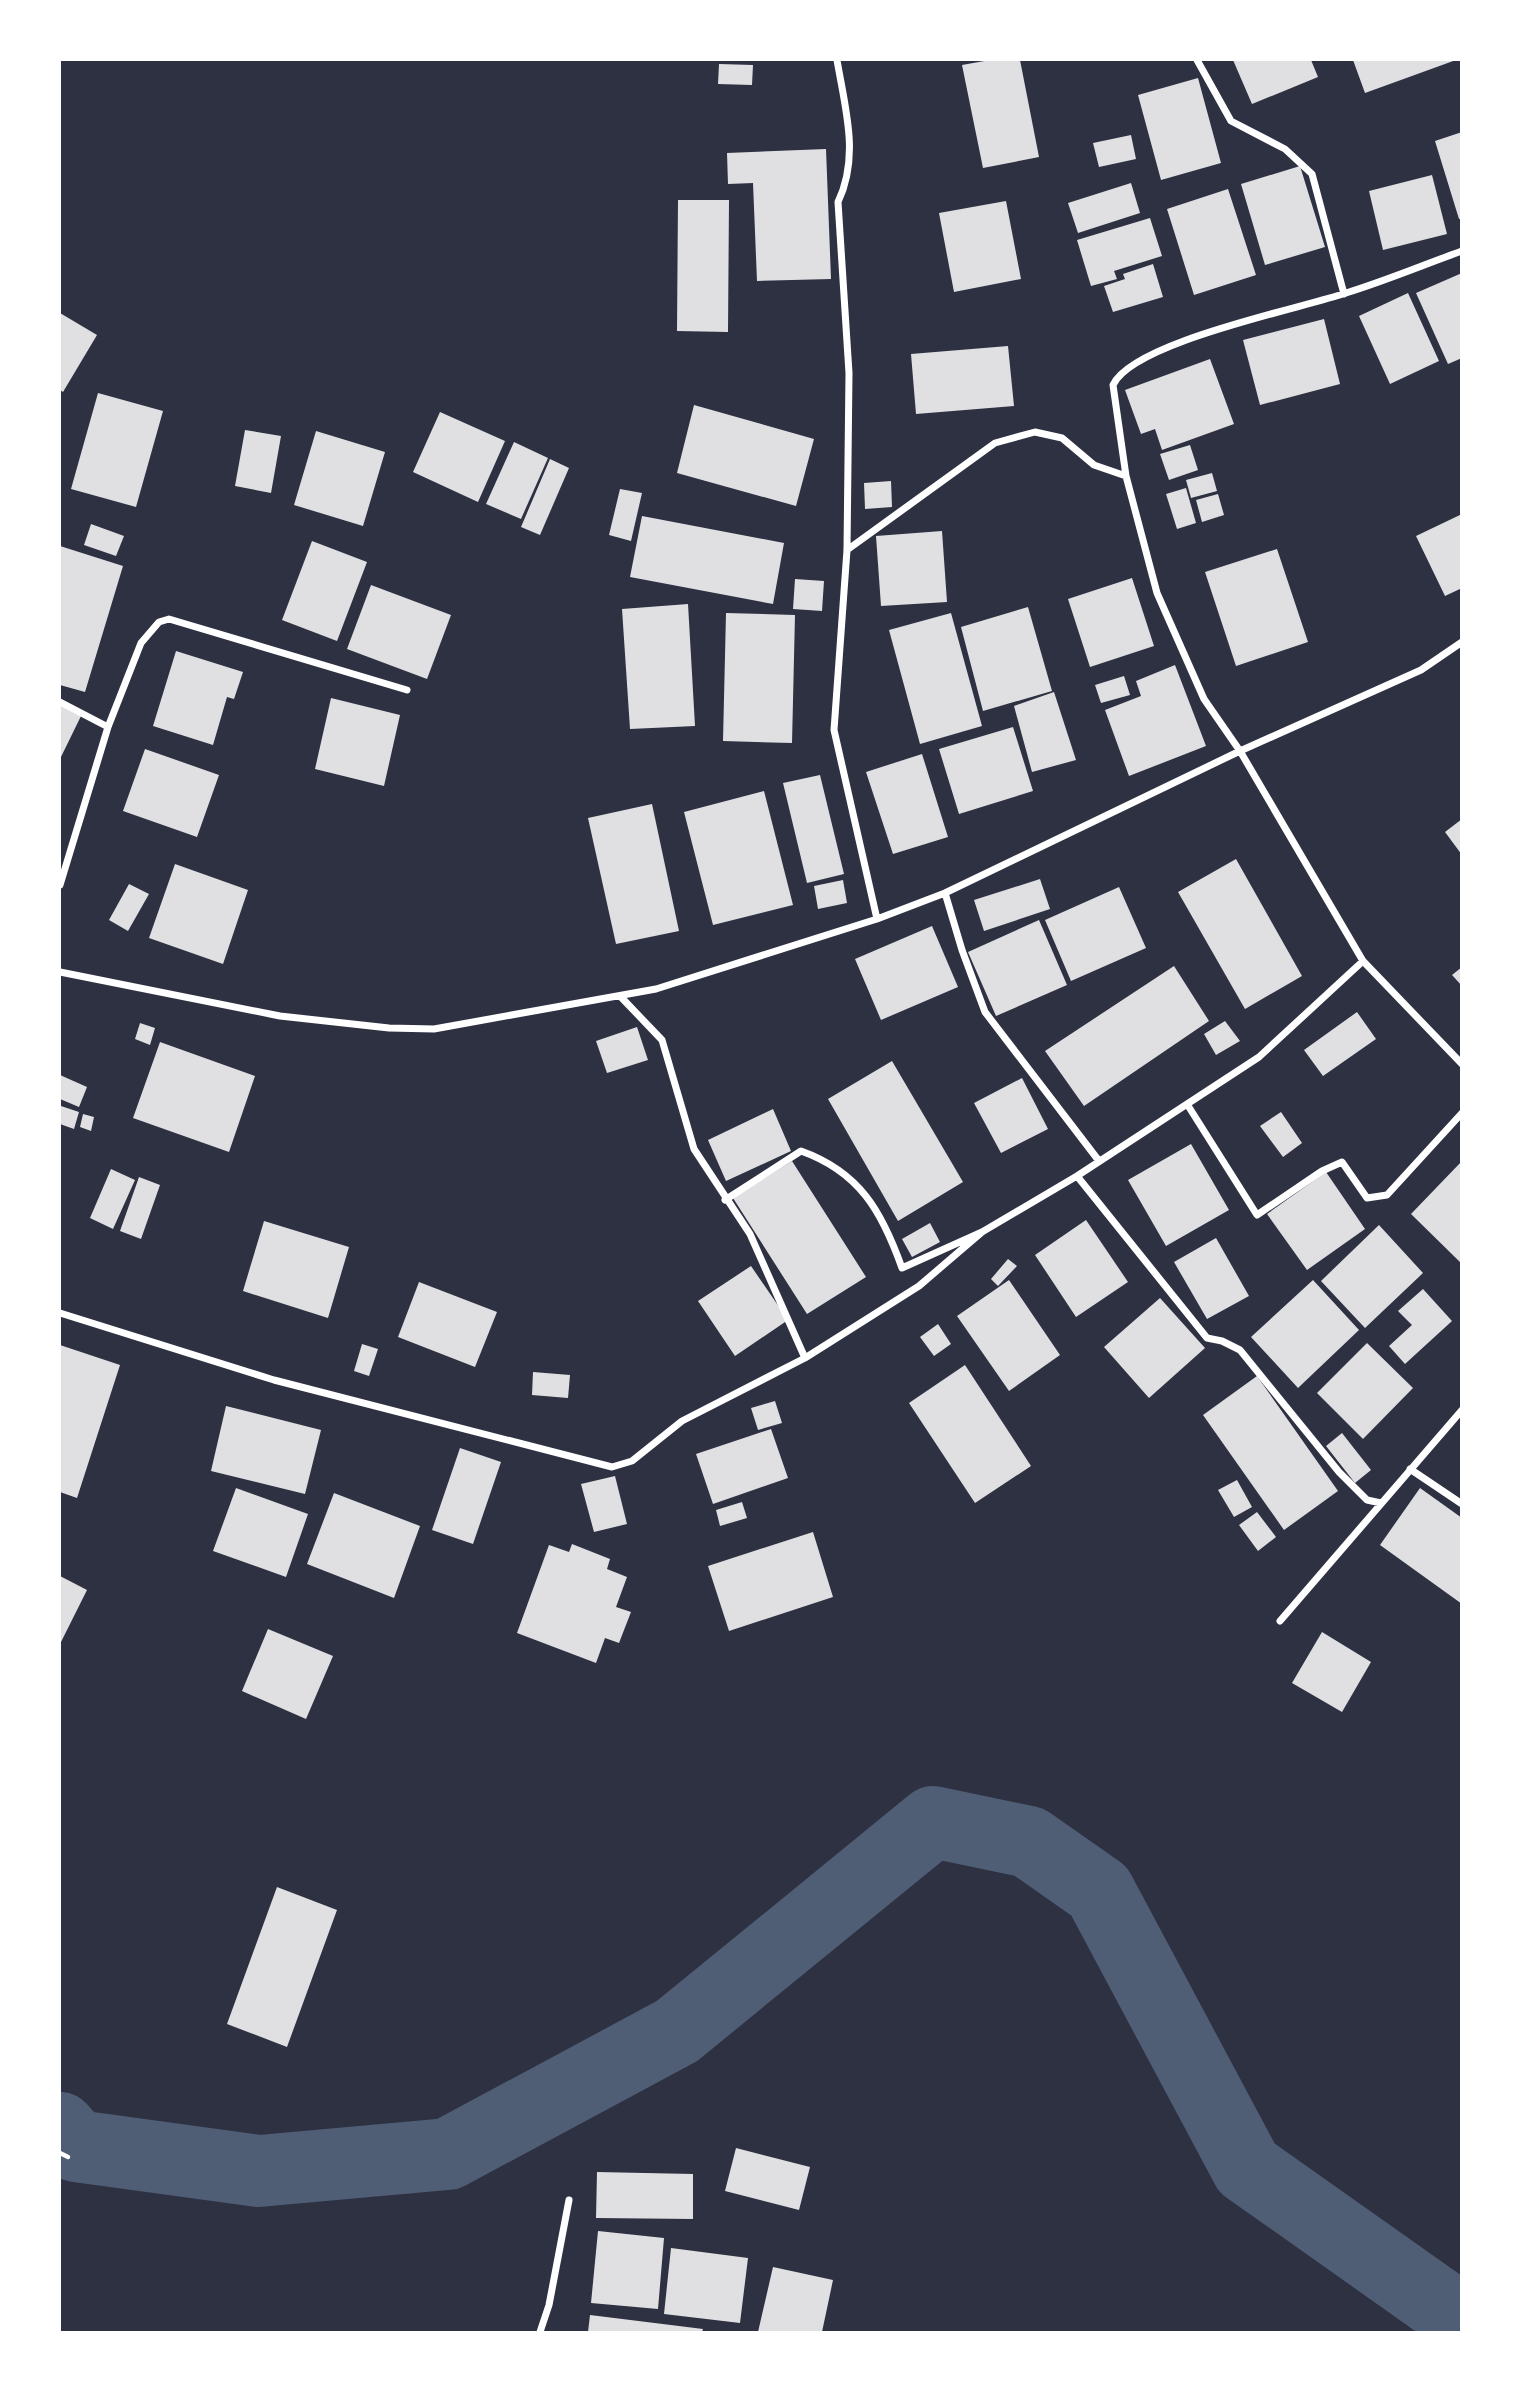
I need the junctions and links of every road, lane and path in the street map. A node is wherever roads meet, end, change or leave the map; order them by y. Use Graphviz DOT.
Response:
graph roads {
  1 [pos="837,60"];
  2 [pos="1197,60"];
  3 [pos="1461,251"];
  4 [pos="1344,294"];
  5 [pos="1126,476"];
  6 [pos="847,551"];
  7 [pos="1461,642"];
  8 [pos="407,690"];
  9 [pos="60,702"];
  10 [pos="108,727"];
  11 [pos="1240,751"];
  12 [pos="60,885"];
  13 [pos="945,893"];
  14 [pos="877,919"];
  15 [pos="1363,961"];
  16 [pos="60,972"];
  17 [pos="620,996"];
  18 [pos="1461,1065"];
  19 [pos="1186,1104"];
  20 [pos="1461,1113"];
  21 [pos="1099,1161"];
  22 [pos="1077,1176"];
  23 [pos="726,1200"];
  24 [pos="982,1232"];
  25 [pos="60,1313"];
  26 [pos="805,1358"];
  27 [pos="1461,1410"];
  28 [pos="1410,1469"];
  29 [pos="1381,1503"];
  30 [pos="1461,1504"];
  31 [pos="1280,1621"];
  32 [pos="60,2153"];
  33 [pos="68,2157"];
  34 [pos="569,2200"];
  35 [pos="540,2333"];
  1 -- 6 [label="street"];
  2 -- 4 [label="street"];
  3 -- 4 [label="street"];
  4 -- 5 [label="street"];
  5 -- 6 [label="street"];
  5 -- 11 [label="street"];
  6 -- 14 [label="street"];
  7 -- 11 [label="street"];
  8 -- 10 [label="street"];
  9 -- 10 [label="street"];
  10 -- 12 [label="street"];
  11 -- 13 [label="street"];
  11 -- 15 [label="street"];
  13 -- 14 [label="street"];
  13 -- 21 [label="street"];
  14 -- 17 [label="street"];
  15 -- 18 [label="street"];
  15 -- 19 [label="street"];
  16 -- 17 [label="street"];
  17 -- 23 [label="street"];
  19 -- 20 [label="street"];
  19 -- 21 [label="street"];
  21 -- 22 [label="street"];
  22 -- 24 [label="street"];
  22 -- 29 [label="street"];
  23 -- 24 [label="street"];
  23 -- 26 [label="street"];
  24 -- 26 [label="street"];
  25 -- 26 [label="street"];
  27 -- 28 [label="street"];
  28 -- 29 [label="street"];
  28 -- 30 [label="street"];
  29 -- 31 [label="street"];
  32 -- 33 [label="path"];
  34 -- 35 [label="street"];
}
